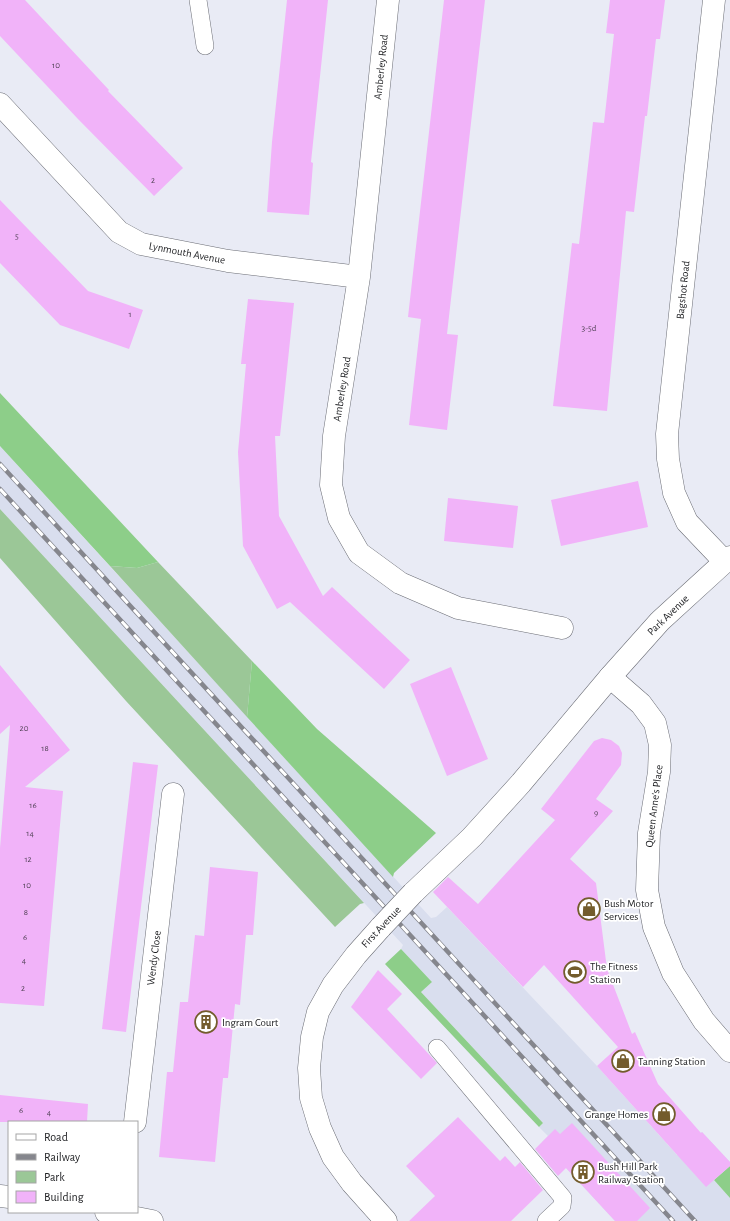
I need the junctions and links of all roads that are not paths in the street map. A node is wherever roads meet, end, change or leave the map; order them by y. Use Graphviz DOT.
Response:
graph roads {
  1 [pos="198,0"];
  2 [pos="388,0"];
  3 [pos="714,0"];
  4 [pos="205,46"];
  5 [pos="0,104"];
  6 [pos="359,277"];
  7 [pos="728,560"];
  8 [pos="562,628"];
  9 [pos="610,676"];
  10 [pos="173,794"];
  11 [pos="436,1048"];
  12 [pos="730,1051"];
  13 [pos="134,1121"];
  14 [pos="118,1213"];
  15 [pos="152,1221"];
  16 [pos="386,1221"];
  17 [pos="546,1221"];
  1 -- 4 [label="lane"];
  2 -- 6 [label="street, Amberley Road"];
  3 -- 7 [label="street, Bagshot Road"];
  5 -- 6 [label="street, Lynmouth Avenue"];
  6 -- 8 [label="street, Amberley Road"];
  7 -- 9 [label="street, Park Avenue"];
  9 -- 12 [label="street, Queen Anne's Place"];
  9 -- 16 [label="street, First Avenue, bridge"];
  10 -- 13 [label="street, Wendy Close"];
  11 -- 17 [label="lane"];
  14 -- 15 [label="street"];
}
